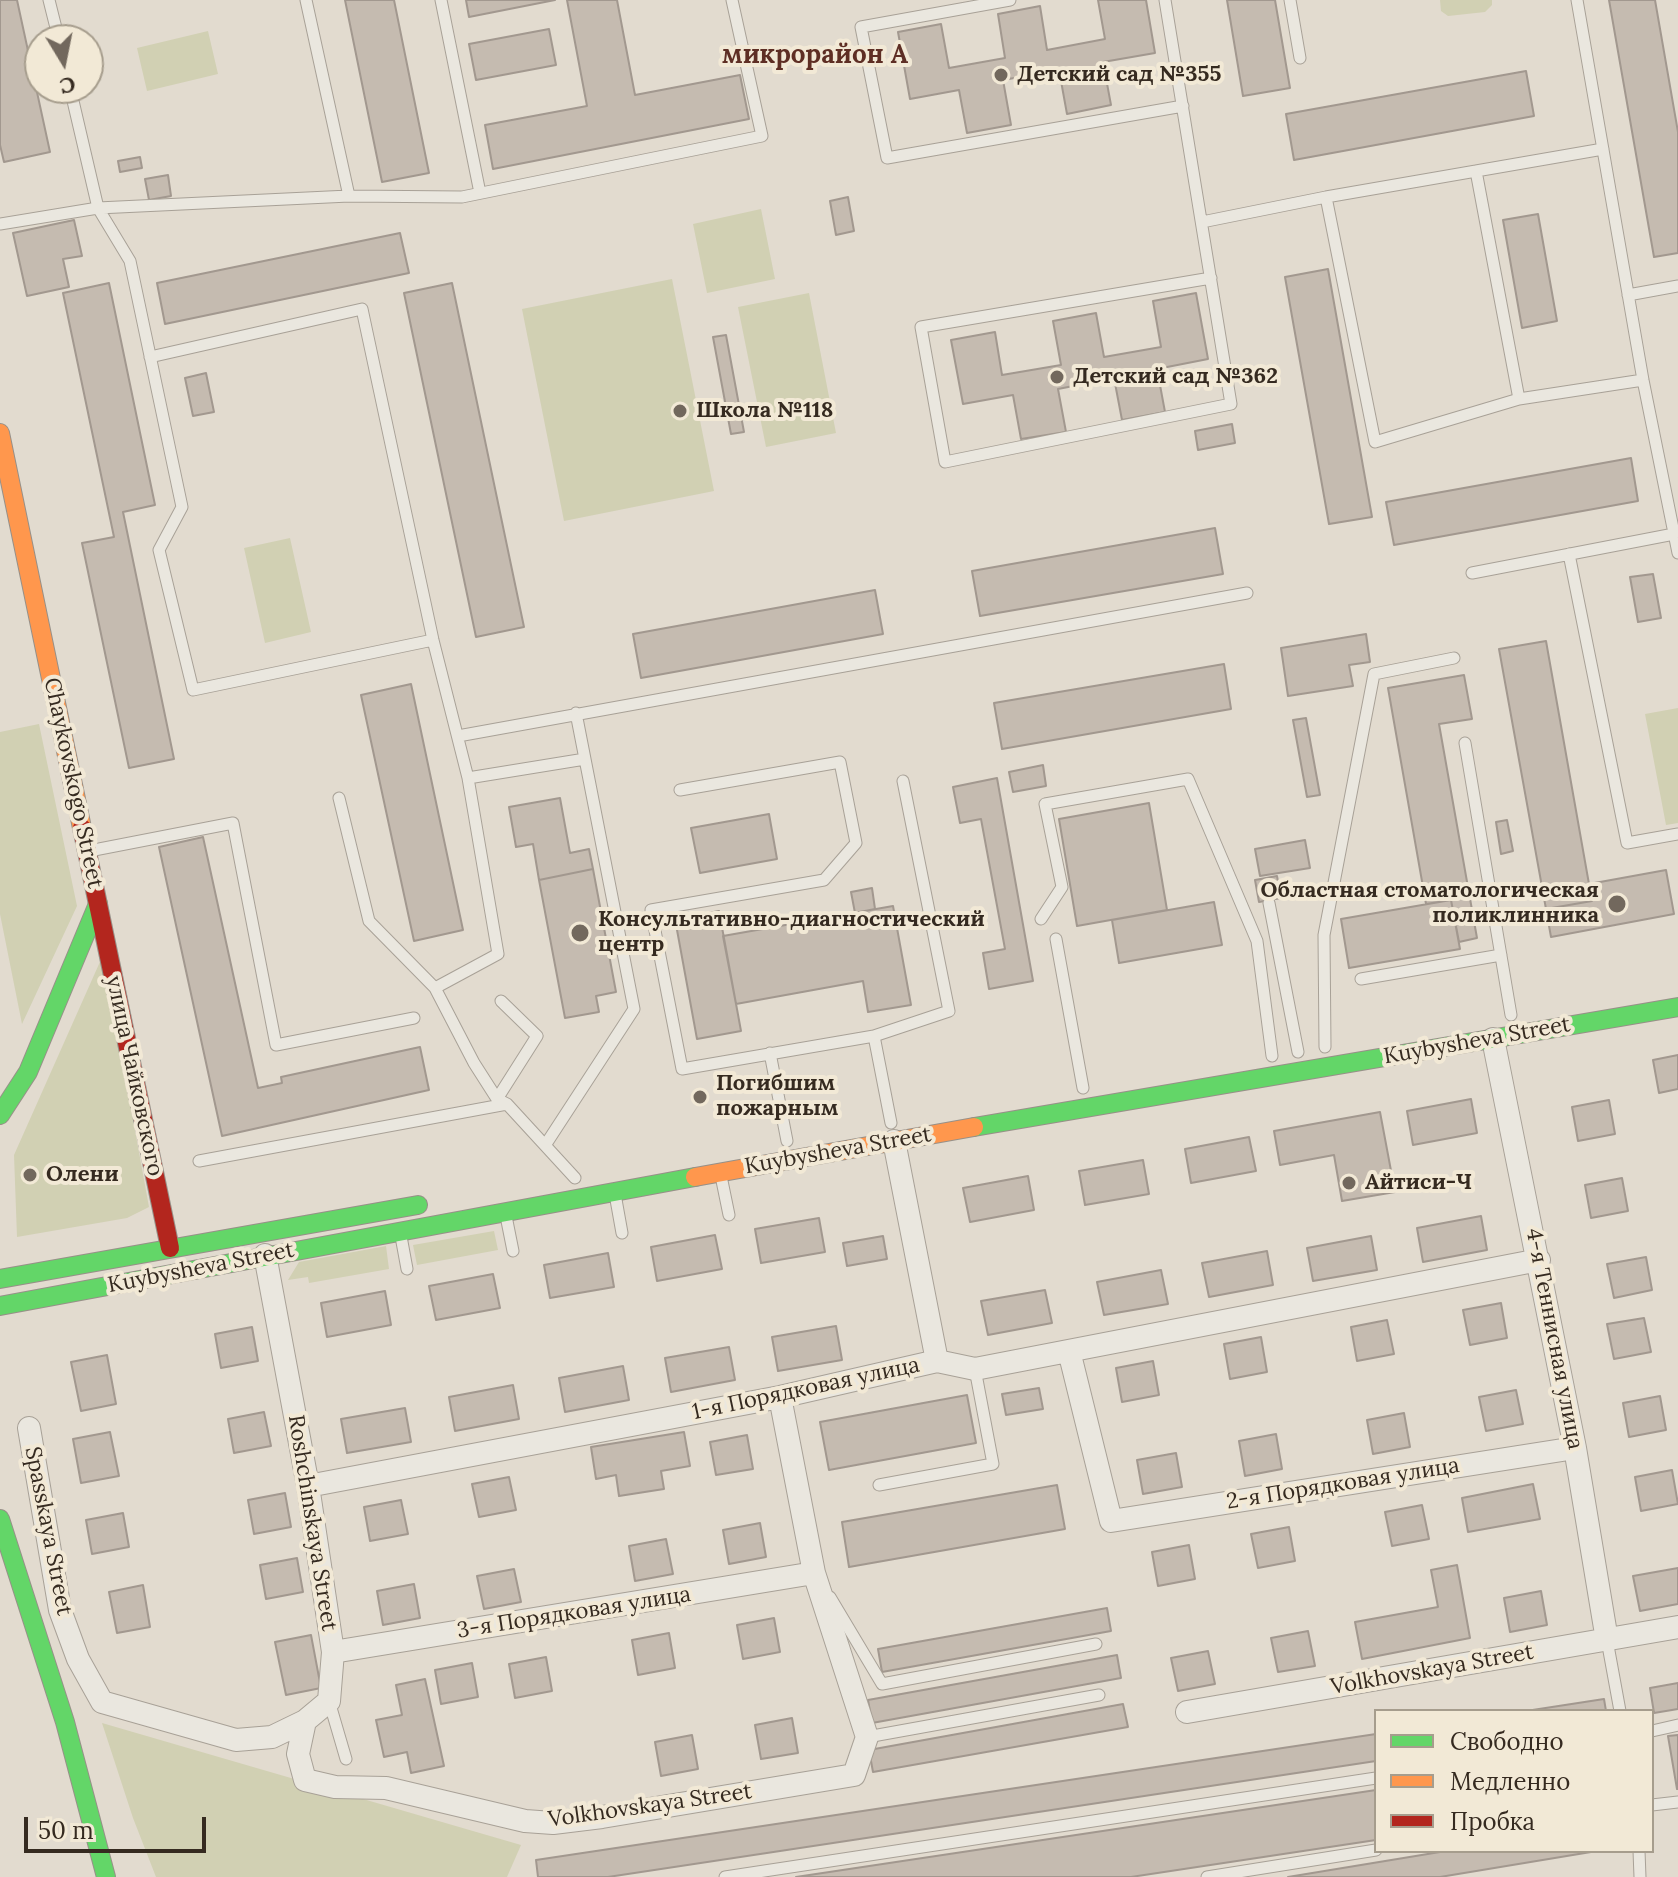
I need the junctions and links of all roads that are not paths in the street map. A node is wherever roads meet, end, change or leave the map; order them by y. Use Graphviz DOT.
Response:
graph roads {
  1 [pos="49,0"];
  2 [pos="306,0"];
  3 [pos="441,0"];
  4 [pos="732,0"];
  5 [pos="1010,0"];
  6 [pos="1165,0"];
  7 [pos="1290,0"];
  8 [pos="1577,0"];
  9 [pos="55,24"];
  10 [pos="1300,58"];
  11 [pos="74,104"];
  12 [pos="1183,106"];
  13 [pos="1603,149"];
  14 [pos="1476,171"];
  15 [pos="480,193"];
  16 [pos="349,196"];
  17 [pos="1326,197"];
  18 [pos="98,208"];
  19 [pos="1202,222"];
  20 [pos="0,224"];
  21 [pos="1211,278"];
  22 [pos="1678,286"];
  23 [pos="1628,295"];
  24 [pos="150,357"];
  25 [pos="1643,380"];
  26 [pos="1519,399"];
  27 [pos="0,433"];
  28 [pos="1674,534"];
  29 [pos="1678,553"];
  30 [pos="1569,554"];
  31 [pos="1472,573"];
  32 [pos="1247,593"];
  33 [pos="433,640"];
  34 [pos="1454,658"];
  35 [pos="576,713"];
  36 [pos="458,736"];
  37 [pos="1465,743"];
  38 [pos="585,759"];
  39 [pos="468,778"];
  40 [pos="903,781"];
  41 [pos="680,790"];
  42 [pos="339,798"];
  43 [pos="1678,834"];
  44 [pos="88,851"];
  45 [pos="1269,903"];
  46 [pos="98,904"];
  47 [pos="1041,919"];
  48 [pos="1056,939"];
  49 [pos="1501,955"];
  50 [pos="1361,979"];
  51 [pos="435,988"];
  52 [pos="501,1001"];
  53 [pos="1678,1007"];
  54 [pos="1519,1014"];
  55 [pos="414,1018"];
  56 [pos="1491,1029"];
  57 [pos="874,1036"];
  58 [pos="1333,1046"];
  59 [pos="1298,1052"];
  60 [pos="770,1053"];
  61 [pos="1264,1057"];
  62 [pos="1084,1088"];
  63 [pos="502,1101"];
  64 [pos="0,1115"];
  65 [pos="891,1127"];
  66 [pos="788,1141"];
  67 [pos="546,1144"];
  68 [pos="199,1161"];
  69 [pos="721,1172"];
  70 [pos="574,1178"];
  71 [pos="615,1192"];
  72 [pos="434,1202"];
  73 [pos="506,1212"];
  74 [pos="729,1215"];
  75 [pos="400,1231"];
  76 [pos="622,1233"];
  77 [pos="170,1248"];
  78 [pos="513,1251"];
  79 [pos="265,1255"];
  80 [pos="1539,1260"];
  81 [pos="407,1269"];
  82 [pos="0,1279"];
  83 [pos="0,1306"];
  84 [pos="1069,1351"];
  85 [pos="937,1361"];
  86 [pos="975,1369"];
  87 [pos="780,1397"];
  88 [pos="29,1428"];
  89 [pos="1575,1448"];
  90 [pos="879,1485"];
  91 [pos="308,1486"];
  92 [pos="0,1519"];
  93 [pos="814,1573"];
  94 [pos="1678,1627"];
  95 [pos="1607,1640"];
  96 [pos="1096,1644"];
  97 [pos="333,1652"];
  98 [pos="1099,1695"];
  99 [pos="329,1701"];
  100 [pos="1620,1709"];
  101 [pos="1187,1712"];
  102 [pos="305,1721"];
  103 [pos="1678,1725"];
  104 [pos="1654,1731"];
  105 [pos="867,1737"];
  106 [pos="346,1759"];
  107 [pos="1374,1778"];
  108 [pos="1678,1802"];
  109 [pos="1654,1805"];
  110 [pos="1374,1850"];
  111 [pos="1639,1853"];
  112 [pos="105,1870"];
  113 [pos="725,1877"];
  114 [pos="1207,1877"];
  115 [pos="1640,1877"];
  1 -- 9 [label="lane"];
  2 -- 16 [label="lane"];
  3 -- 15 [label="lane"];
  4 -- 15 [label="lane"];
  5 -- 12 [label="lane"];
  6 -- 12 [label="lane"];
  7 -- 10 [label="lane"];
  8 -- 13 [label="lane"];
  11 -- 18 [label="lane"];
  12 -- 19 [label="lane"];
  13 -- 14 [label="lane"];
  13 -- 23 [label="lane"];
  14 -- 17 [label="lane"];
  14 -- 26 [label="lane"];
  15 -- 16 [label="lane"];
  16 -- 18 [label="lane"];
  17 -- 19 [label="lane"];
  17 -- 26 [label="lane"];
  18 -- 20 [label="lane"];
  18 -- 24 [label="lane"];
  19 -- 21 [label="lane"];
  21 -- 21 [label="lane"];
  22 -- 23 [label="lane"];
  23 -- 25 [label="lane"];
  24 -- 33 [label="lane"];
  24 -- 33 [label="lane"];
  25 -- 26 [label="lane"];
  25 -- 28 [label="lane"];
  27 -- 44 [label="main road, Chaykovskogo Street"];
  28 -- 29 [label="lane"];
  28 -- 30 [label="lane"];
  30 -- 31 [label="lane"];
  30 -- 43 [label="lane"];
  32 -- 35 [label="lane"];
  33 -- 36 [label="lane"];
  34 -- 58 [label="lane"];
  35 -- 36 [label="lane"];
  35 -- 38 [label="lane"];
  36 -- 39 [label="lane"];
  37 -- 49 [label="lane"];
  38 -- 39 [label="lane"];
  38 -- 67 [label="lane"];
  39 -- 51 [label="lane"];
  40 -- 57 [label="lane"];
  41 -- 60 [label="lane"];
  42 -- 51 [label="lane"];
  44 -- 46 [label="main road, Chaykovskogo Street"];
  44 -- 55 [label="lane"];
  45 -- 59 [label="lane"];
  46 -- 64 [label="main road, Chaykovskogo Street"];
  46 -- 77 [label="main road, улица Чайковского"];
  47 -- 61 [label="lane"];
  48 -- 62 [label="lane"];
  49 -- 50 [label="lane"];
  49 -- 54 [label="lane"];
  51 -- 63 [label="lane"];
  52 -- 63 [label="lane"];
  53 -- 56 [label="main road, Kuybysheva Street"];
  54 -- 56 [label="main road, Kuybysheva Street"];
  56 -- 65 [label="main road, Kuybysheva Street"];
  56 -- 80 [label="street, 4-я Теннисная улица"];
  57 -- 60 [label="lane"];
  57 -- 65 [label="lane"];
  58 -- 59 [label="main road"];
  59 -- 61 [label="main road"];
  60 -- 66 [label="lane"];
  63 -- 67 [label="lane"];
  63 -- 68 [label="lane"];
  65 -- 69 [label="main road, Kuybysheva Street"];
  65 -- 85 [label="street"];
  67 -- 70 [label="lane"];
  69 -- 71 [label="main road, Kuybysheva Street"];
  69 -- 74 [label="lane"];
  71 -- 73 [label="main road, Kuybysheva Street"];
  71 -- 76 [label="lane"];
  72 -- 77 [label="main road, Kuybysheva Street"];
  73 -- 75 [label="main road, Kuybysheva Street"];
  73 -- 78 [label="lane"];
  75 -- 79 [label="main road, Kuybysheva Street"];
  75 -- 81 [label="lane"];
  77 -- 82 [label="main road, Kuybysheva Street"];
  79 -- 83 [label="main road, Kuybysheva Street"];
  79 -- 91 [label="street, Roshchinskaya Street"];
  80 -- 84 [label="street, 1-я Порядковая улица"];
  80 -- 89 [label="street, 4-я Теннисная улица"];
  84 -- 86 [label="street, 1-я Порядковая улица"];
  84 -- 89 [label="street, 2-я Порядковая улица"];
  85 -- 86 [label="street, 1-я Порядковая улица"];
  85 -- 87 [label="street, 1-я Порядковая улица"];
  86 -- 90 [label="lane"];
  87 -- 91 [label="street, 1-я Порядковая улица"];
  87 -- 93 [label="street"];
  88 -- 102 [label="street, Spasskaya Street"];
  89 -- 95 [label="street, 4-я Теннисная улица"];
  91 -- 97 [label="street, Roshchinskaya Street"];
  92 -- 112 [label="main road"];
  93 -- 96 [label="lane"];
  93 -- 97 [label="street, 3-я Порядковая улица"];
  93 -- 105 [label="street"];
  94 -- 95 [label="street, Volkhovskaya Street"];
  95 -- 100 [label="lane"];
  95 -- 101 [label="street, Volkhovskaya Street"];
  97 -- 99 [label="street, Roshchinskaya Street"];
  98 -- 105 [label="lane"];
  99 -- 102 [label="street"];
  99 -- 106 [label="lane"];
  102 -- 105 [label="street, Volkhovskaya Street"];
  103 -- 104 [label="lane"];
  107 -- 113 [label="lane"];
  108 -- 109 [label="lane"];
  110 -- 114 [label="lane"];
  111 -- 115 [label="lane"];
}
